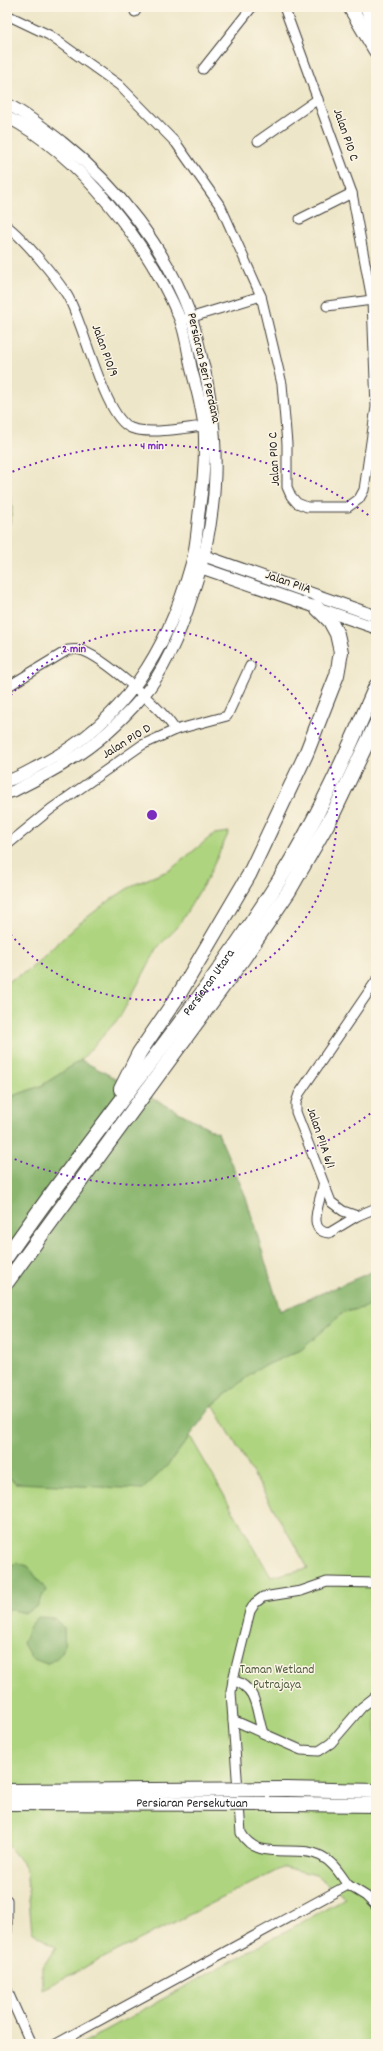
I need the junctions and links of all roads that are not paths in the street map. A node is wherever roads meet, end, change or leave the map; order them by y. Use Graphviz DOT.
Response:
graph roads {
  1 [pos="252,7"];
  2 [pos="284,7"];
  3 [pos="350,7"];
  4 [pos="366,7"];
  5 [pos="7,15"];
  6 [pos="376,28"];
  7 [pos="376,51"];
  8 [pos="204,69"];
  9 [pos="318,99"];
  10 [pos="7,104"];
  11 [pos="7,117"];
  12 [pos="258,141"];
  13 [pos="352,193"];
  14 [pos="300,219"];
  15 [pos="7,226"];
  16 [pos="261,296"];
  17 [pos="372,300"];
  18 [pos="327,306"];
  19 [pos="186,319"];
  20 [pos="204,426"];
  21 [pos="194,552"];
  22 [pos="206,556"];
  23 [pos="197,567"];
  24 [pos="316,607"];
  25 [pos="376,616"];
  26 [pos="375,627"];
  27 [pos="250,666"];
  28 [pos="376,686"];
  29 [pos="7,687"];
  30 [pos="134,688"];
  31 [pos="144,695"];
  32 [pos="376,724"];
  33 [pos="175,730"];
  34 [pos="7,781"];
  35 [pos="7,793"];
  36 [pos="7,846"];
  37 [pos="376,982"];
  38 [pos="105,1122"];
  39 [pos="323,1185"];
  40 [pos="376,1208"];
  41 [pos="357,1216"];
  42 [pos="7,1256"];
  43 [pos="7,1282"];
  44 [pos="376,1583"];
  45 [pos="233,1680"];
  46 [pos="376,1696"];
  47 [pos="233,1720"];
  48 [pos="263,1733"];
  49 [pos="7,1791"];
  50 [pos="376,1791"];
  51 [pos="7,1803"];
  52 [pos="376,1805"];
  53 [pos="348,1885"];
  54 [pos="7,1900"];
  55 [pos="376,1906"];
  56 [pos="7,1931"];
  57 [pos="7,1990"];
  58 [pos="31,2044"];
  59 [pos="56,2044"];
  1 -- 8 [label="street"];
  2 -- 9 [label="street, Jalan P10 C"];
  3 -- 7 [label="main road"];
  4 -- 6 [label="main road"];
  5 -- 16 [label="street, Jalan P10 C"];
  9 -- 12 [label="street"];
  9 -- 13 [label="street, Jalan P10 C"];
  10 -- 19 [label="street, Persiaran Seri Perdana"];
  11 -- 19 [label="street, Persiaran Seri Perdana"];
  13 -- 14 [label="street"];
  13 -- 17 [label="street, Jalan P10 C"];
  15 -- 20 [label="street, Jalan P10/9"];
  16 -- 17 [label="street, Jalan P10 C"];
  16 -- 19 [label="street"];
  17 -- 18 [label="street"];
  19 -- 20 [label="street, Persiaran Seri Perdana"];
  19 -- 22 [label="street, Persiaran Seri Perdana"];
  20 -- 21 [label="street, Persiaran Seri Perdana"];
  21 -- 22 [label="street, Jalan P11A"];
  21 -- 23 [label="street, Persiaran Seri Perdana"];
  22 -- 23 [label="street, Persiaran Seri Perdana"];
  22 -- 25 [label="street, Jalan P11A"];
  23 -- 24 [label="street, Jalan P11A"];
  23 -- 30 [label="street, Persiaran Seri Perdana"];
  23 -- 31 [label="street, Persiaran Seri Perdana"];
  24 -- 26 [label="street, Jalan P11A"];
  24 -- 38 [label="main road"];
  27 -- 33 [label="street, Jalan P10 D"];
  28 -- 38 [label="main road, Persiaran Utara"];
  29 -- 30 [label="street"];
  30 -- 31 [label="street"];
  30 -- 34 [label="street, Persiaran Seri Perdana"];
  31 -- 33 [label="street"];
  31 -- 35 [label="street, Persiaran Seri Perdana"];
  32 -- 43 [label="main road, Persiaran Utara"];
  33 -- 36 [label="street, Jalan P10 D"];
  37 -- 39 [label="street, Jalan P11A 6/1"];
  38 -- 42 [label="main road, Persiaran Utara"];
  39 -- 41 [label="street, Jalan P11A 6/1"];
  39 -- 41 [label="street"];
  40 -- 41 [label="street"];
  44 -- 45 [label="street"];
  45 -- 47 [label="street"];
  45 -- 48 [label="street"];
  46 -- 48 [label="street"];
  47 -- 48 [label="street"];
  47 -- 53 [label="street"];
  49 -- 50 [label="main road, Persiaran Persekutuan, bridge"];
  51 -- 52 [label="main road, Persiaran Persekutuan, bridge"];
  53 -- 55 [label="street"];
  53 -- 59 [label="street"];
  54 -- 56 [label="street"];
  57 -- 58 [label="street"];
}
